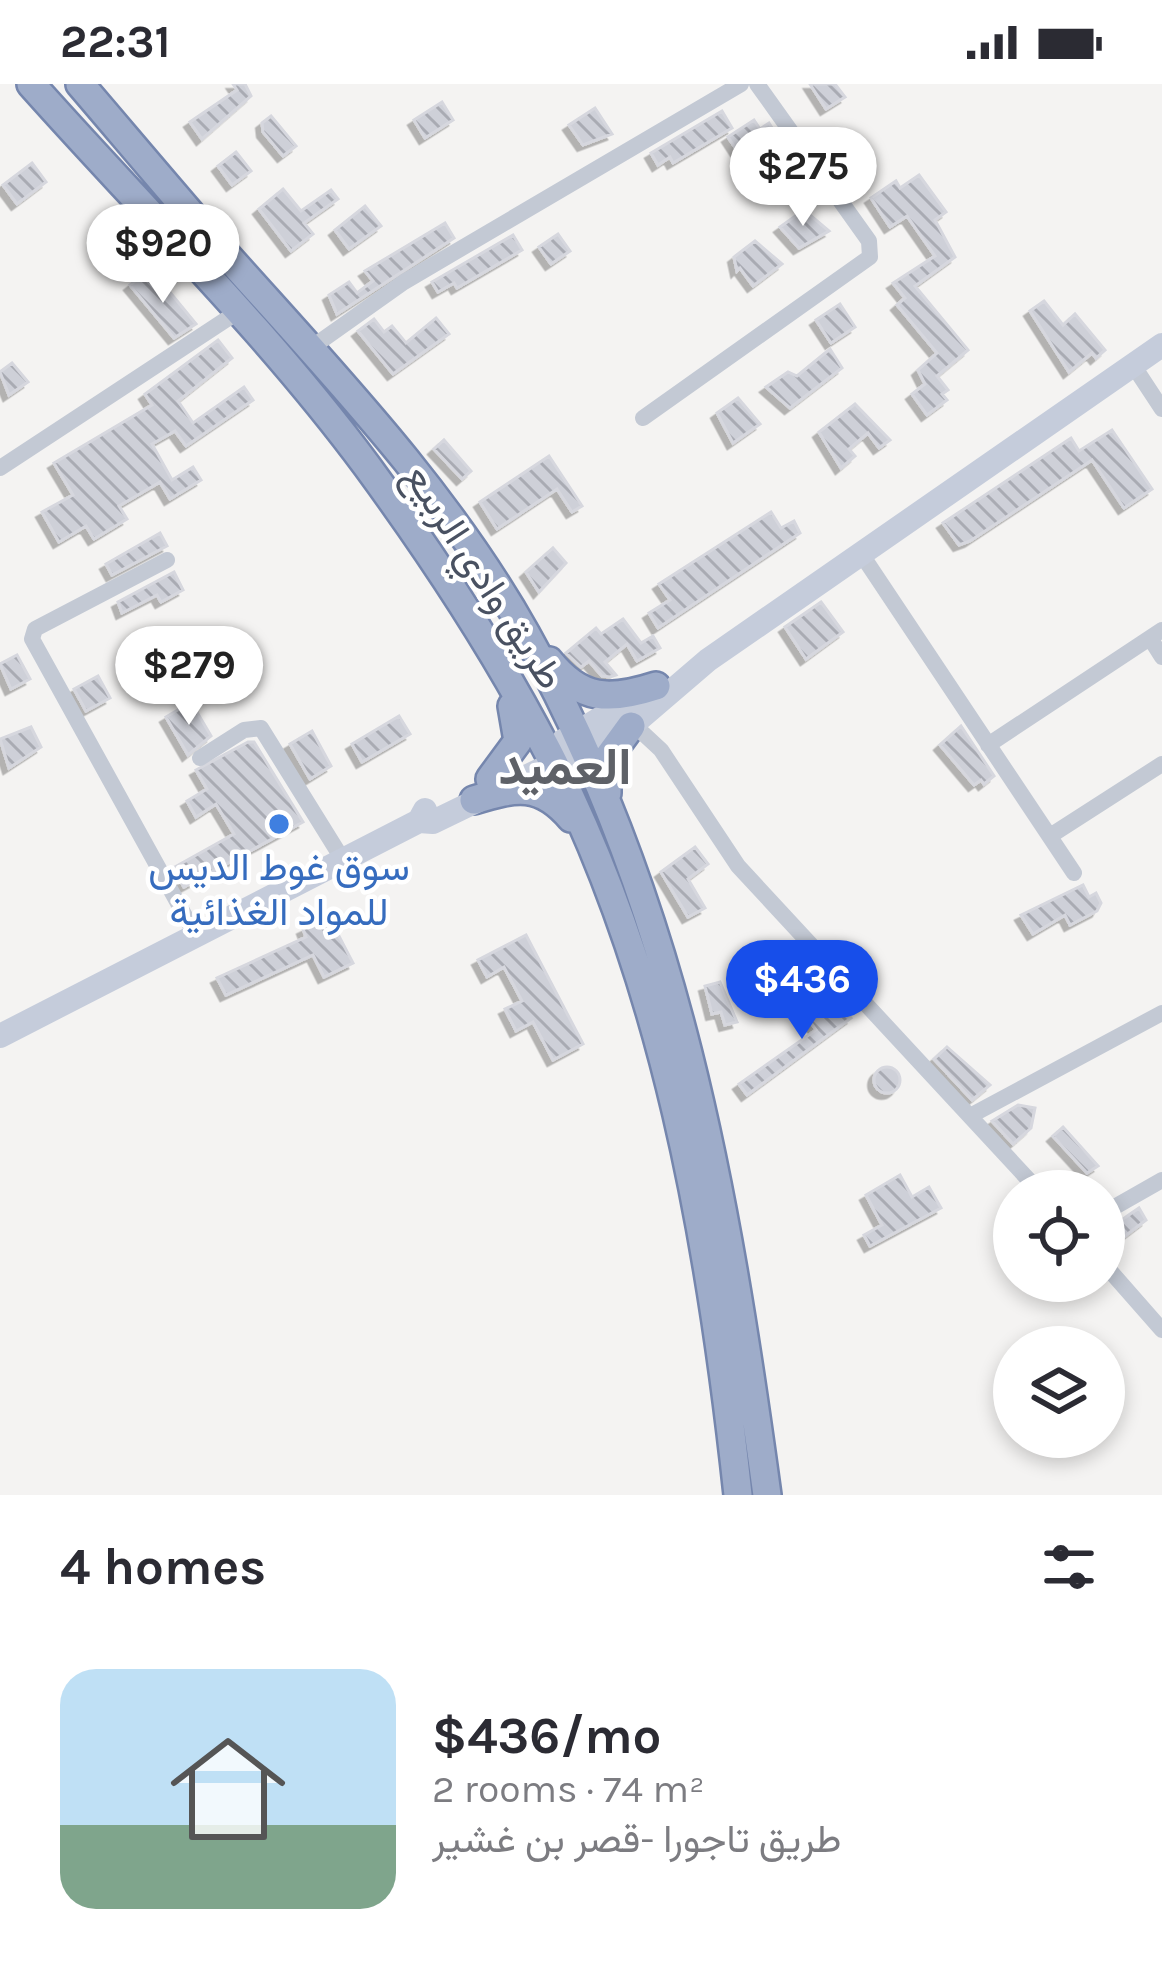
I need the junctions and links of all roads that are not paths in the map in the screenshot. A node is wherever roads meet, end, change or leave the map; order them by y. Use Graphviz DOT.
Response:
graph roads {
  1 [pos="31,84"];
  2 [pos="80,84"];
  3 [pos="742,84"];
  4 [pos="758,84"];
  5 [pos="219,247"];
  6 [pos="193,266"];
  7 [pos="236,313"];
  8 [pos="1162,345"];
  9 [pos="311,348"];
  10 [pos="1133,365"];
  11 [pos="1162,409"];
  12 [pos="643,418"];
  13 [pos="0,468"];
  14 [pos="860,552"];
  15 [pos="166,560"];
  16 [pos="526,632"];
  17 [pos="1156,634"];
  18 [pos="495,656"];
  19 [pos="1162,657"];
  20 [pos="664,688"];
  21 [pos="632,725"];
  22 [pos="580,741"];
  23 [pos="988,745"];
  24 [pos="550,756"];
  25 [pos="200,758"];
  26 [pos="669,762"];
  27 [pos="1162,764"];
  28 [pos="482,789"];
  29 [pos="609,809"];
  30 [pos="584,834"];
  31 [pos="1049,836"];
  32 [pos="344,860"];
  33 [pos="1073,872"];
  34 [pos="195,934"];
  35 [pos="1162,1013"];
  36 [pos="0,1036"];
  37 [pos="970,1116"];
  38 [pos="1020,1170"];
  39 [pos="1162,1180"];
  40 [pos="1125,1201"];
  41 [pos="1125,1288"];
  42 [pos="1162,1330"];
  43 [pos="738,1495"];
  44 [pos="766,1495"];
  1 -- 6 [label="highway, طريق وادي الربيع"];
  2 -- 5 [label="highway"];
  3 -- 9 [label="street"];
  4 -- 12 [label="street"];
  5 -- 6 [label="highway"];
  5 -- 9 [label="highway"];
  6 -- 7 [label="highway, طريق وادي الربيع"];
  7 -- 13 [label="street"];
  7 -- 18 [label="highway, طريق وادي الربيع"];
  8 -- 10 [label="main road"];
  9 -- 16 [label="highway"];
  10 -- 11 [label="street"];
  10 -- 14 [label="main road"];
  14 -- 20 [label="main road"];
  14 -- 23 [label="street"];
  15 -- 34 [label="street"];
  16 -- 20 [label="highway"];
  16 -- 22 [label="highway"];
  17 -- 19 [label="street"];
  17 -- 23 [label="street"];
  18 -- 24 [label="highway, طريق وادي الربيع"];
  18 -- 28 [label="highway"];
  20 -- 21 [label="main road"];
  20 -- 22 [label="main road"];
  20 -- 26 [label="street"];
  21 -- 22 [label="main road"];
  21 -- 26 [label="street"];
  21 -- 29 [label="highway"];
  22 -- 24 [label="main road"];
  22 -- 29 [label="highway"];
  23 -- 31 [label="street"];
  24 -- 28 [label="main road"];
  24 -- 30 [label="highway, طريق وادي الربيع"];
  25 -- 32 [label="street"];
  26 -- 37 [label="street"];
  27 -- 31 [label="street"];
  28 -- 30 [label="highway"];
  28 -- 32 [label="main road"];
  29 -- 44 [label="highway"];
  30 -- 43 [label="highway, طريق وادي الربيع"];
  31 -- 33 [label="street"];
  32 -- 34 [label="main road"];
  34 -- 36 [label="main road"];
  35 -- 37 [label="street"];
  37 -- 38 [label="street"];
  39 -- 40 [label="street"];
  41 -- 42 [label="street"];
}
